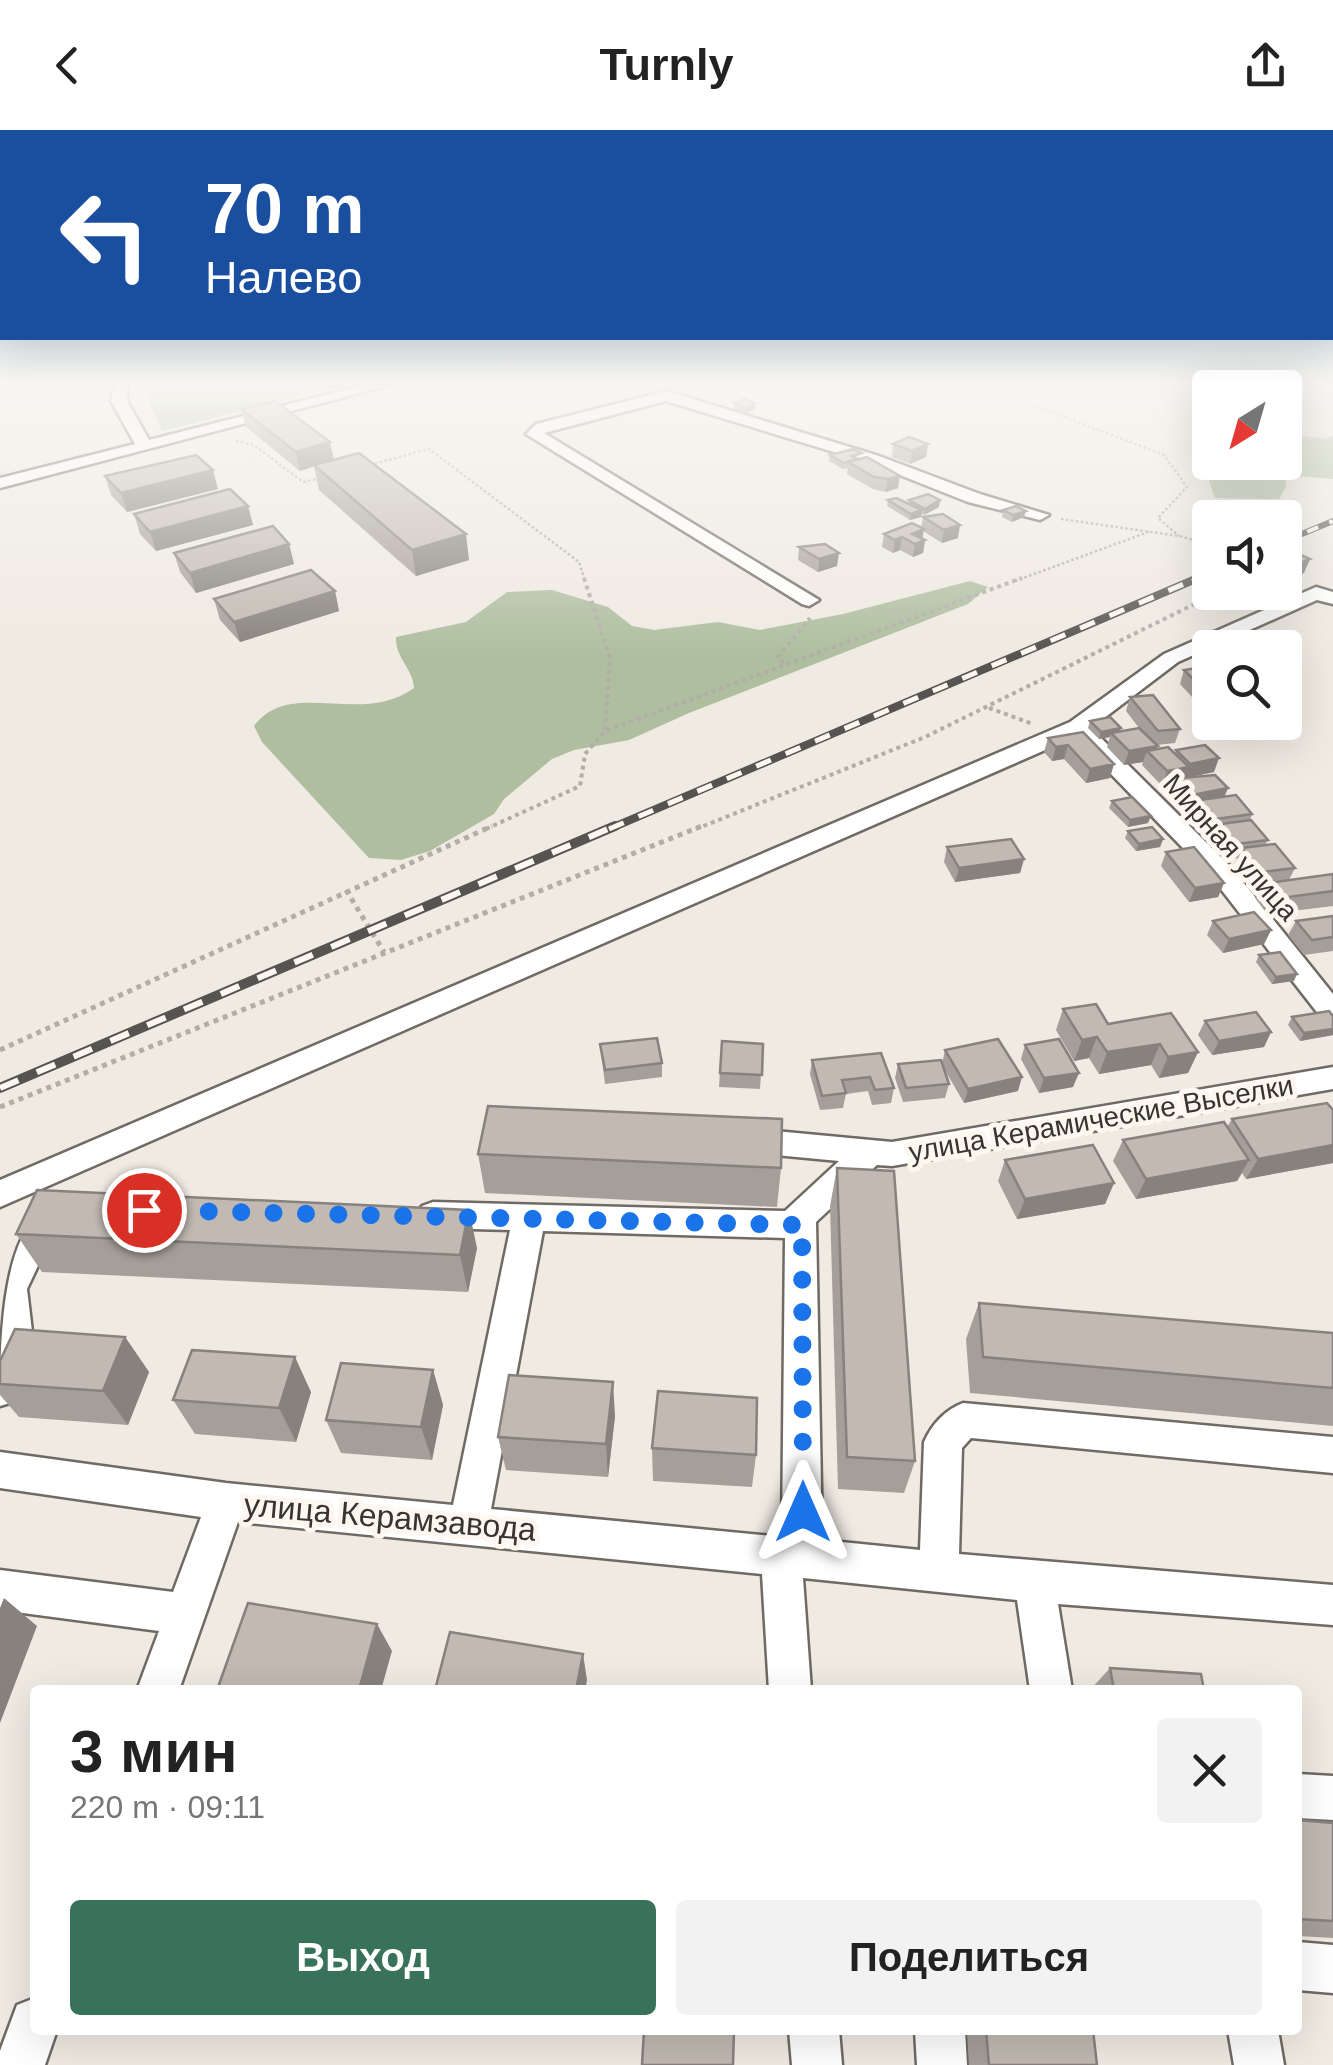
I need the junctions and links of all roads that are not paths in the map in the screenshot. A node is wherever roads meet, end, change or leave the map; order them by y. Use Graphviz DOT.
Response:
graph roads {
  1 [pos="30,475"];
  2 [pos="602,475"];
  3 [pos="915,475"];
  4 [pos="0,483"];
  5 [pos="1040,515"];
  6 [pos="1333,598"];
  7 [pos="809,600"];
  8 [pos="1070,731"];
  9 [pos="1333,1013"];
  10 [pos="1333,1078"];
  11 [pos="721,1138"];
  12 [pos="872,1152"];
  13 [pos="0,1194"];
  14 [pos="87,1208"];
  15 [pos="392,1214"];
  16 [pos="529,1217"];
  17 [pos="792,1225"];
  18 [pos="0,1390"];
  19 [pos="1333,1455"];
  20 [pos="0,1470"];
  21 [pos="226,1502"];
  22 [pos="469,1524"];
  23 [pos="792,1557"];
  24 [pos="939,1572"];
  25 [pos="1034,1582"];
  26 [pos="0,1590"];
  27 [pos="1333,1605"];
  28 [pos="186,1614"];
  29 [pos="160,1685"];
  30 [pos="790,1685"];
  31 [pos="1050,1685"];
  32 [pos="1302,1796"];
  33 [pos="1333,1798"];
  34 [pos="1302,1966"];
  35 [pos="1333,1969"];
  36 [pos="31,2035"];
  37 [pos="814,2035"];
  38 [pos="940,2035"];
  39 [pos="1253,2035"];
  40 [pos="20,2065"];
  41 [pos="817,2065"];
  42 [pos="942,2065"];
  43 [pos="1259,2065"];
  1 -- 4 [label="street"];
  2 -- 7 [label="street"];
  3 -- 5 [label="street"];
  6 -- 8 [label="street"];
  8 -- 9 [label="street, Мирная улица"];
  8 -- 13 [label="street"];
  10 -- 12 [label="street, улица Керамические Выселки"];
  11 -- 12 [label="street, улица Керамические Выселки"];
  12 -- 17 [label="street"];
  14 -- 18 [label="street"];
  15 -- 16 [label="street"];
  16 -- 17 [label="street"];
  16 -- 22 [label="street"];
  17 -- 23 [label="street"];
  19 -- 24 [label="street"];
  20 -- 21 [label="street, улица Керамзавода"];
  21 -- 22 [label="street, улица Керамзавода"];
  21 -- 28 [label="street"];
  22 -- 23 [label="street, улица Керамзавода"];
  23 -- 24 [label="street, улица Керамзавода"];
  23 -- 30 [label="street"];
  24 -- 25 [label="street, улица Керамзавода"];
  25 -- 27 [label="street, улица Керамзавода"];
  25 -- 31 [label="street"];
  26 -- 28 [label="street"];
  28 -- 29 [label="street"];
  32 -- 33 [label="street"];
  34 -- 35 [label="street"];
  36 -- 40 [label="street"];
  37 -- 41 [label="street"];
  38 -- 42 [label="street"];
  39 -- 43 [label="street"];
}
